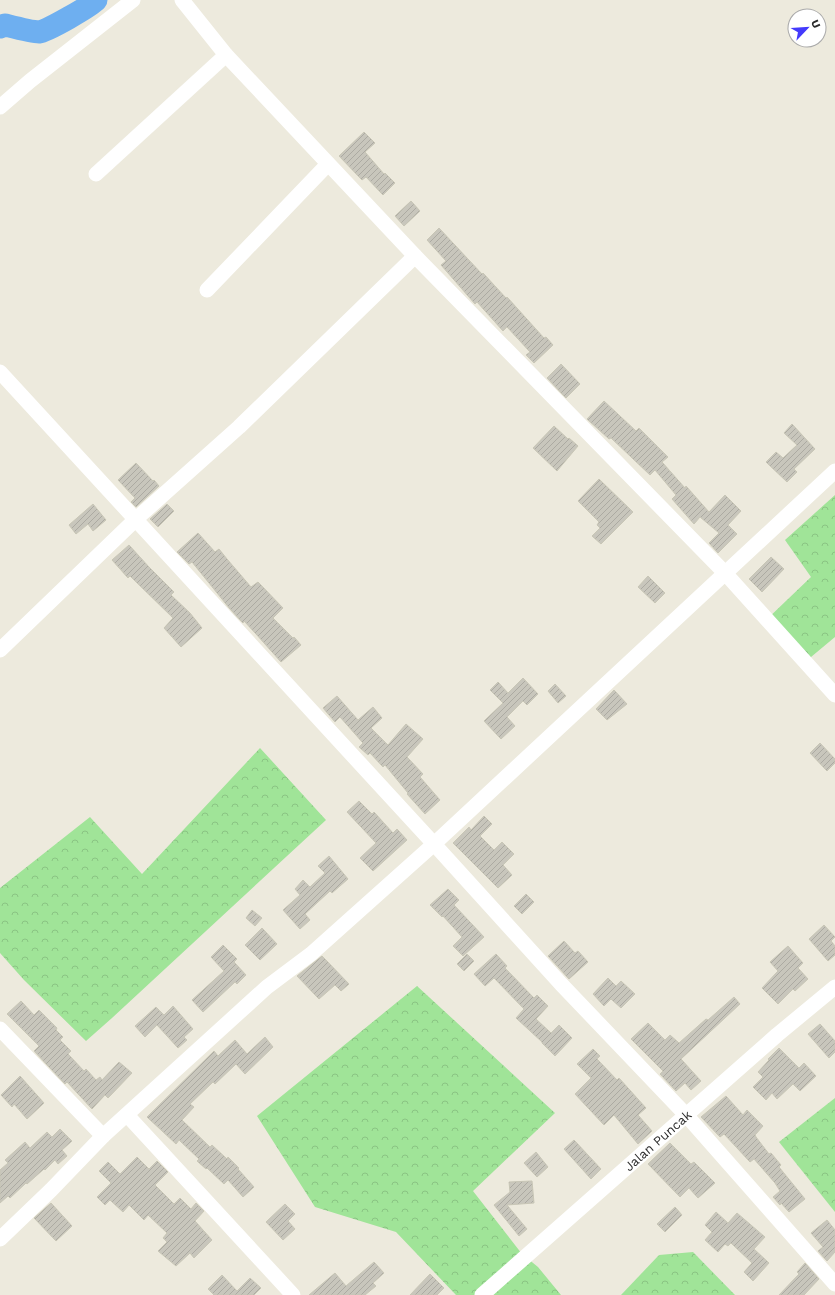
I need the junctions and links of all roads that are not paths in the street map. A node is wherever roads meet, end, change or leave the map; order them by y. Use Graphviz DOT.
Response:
graph roads {
  1 [pos="133,0"];
  2 [pos="182,0"];
  3 [pos="226,56"];
  4 [pos="0,106"];
  5 [pos="328,164"];
  6 [pos="96,174"];
  7 [pos="415,256"];
  8 [pos="207,290"];
  9 [pos="0,372"];
  10 [pos="835,471"];
  11 [pos="136,519"];
  12 [pos="725,573"];
  13 [pos="0,650"];
  14 [pos="835,695"];
  15 [pos="434,844"];
  16 [pos="835,987"];
  17 [pos="0,1029"];
  18 [pos="127,1115"];
  19 [pos="687,1116"];
  20 [pos="103,1136"];
  21 [pos="0,1238"];
  22 [pos="835,1284"];
  23 [pos="293,1295"];
  24 [pos="482,1295"];
  1 -- 4 [label="street"];
  2 -- 3 [label="street"];
  3 -- 5 [label="street"];
  3 -- 6 [label="street"];
  5 -- 7 [label="street"];
  5 -- 8 [label="street"];
  7 -- 11 [label="street"];
  7 -- 12 [label="street"];
  9 -- 11 [label="street"];
  10 -- 12 [label="street"];
  11 -- 13 [label="street"];
  11 -- 15 [label="street"];
  12 -- 14 [label="street"];
  12 -- 15 [label="street"];
  15 -- 18 [label="street"];
  15 -- 19 [label="street"];
  16 -- 19 [label="street, Jalan Puncak"];
  17 -- 20 [label="street"];
  18 -- 20 [label="street"];
  18 -- 23 [label="street"];
  19 -- 22 [label="street"];
  19 -- 24 [label="street, Jalan Puncak"];
  20 -- 21 [label="street"];
}
